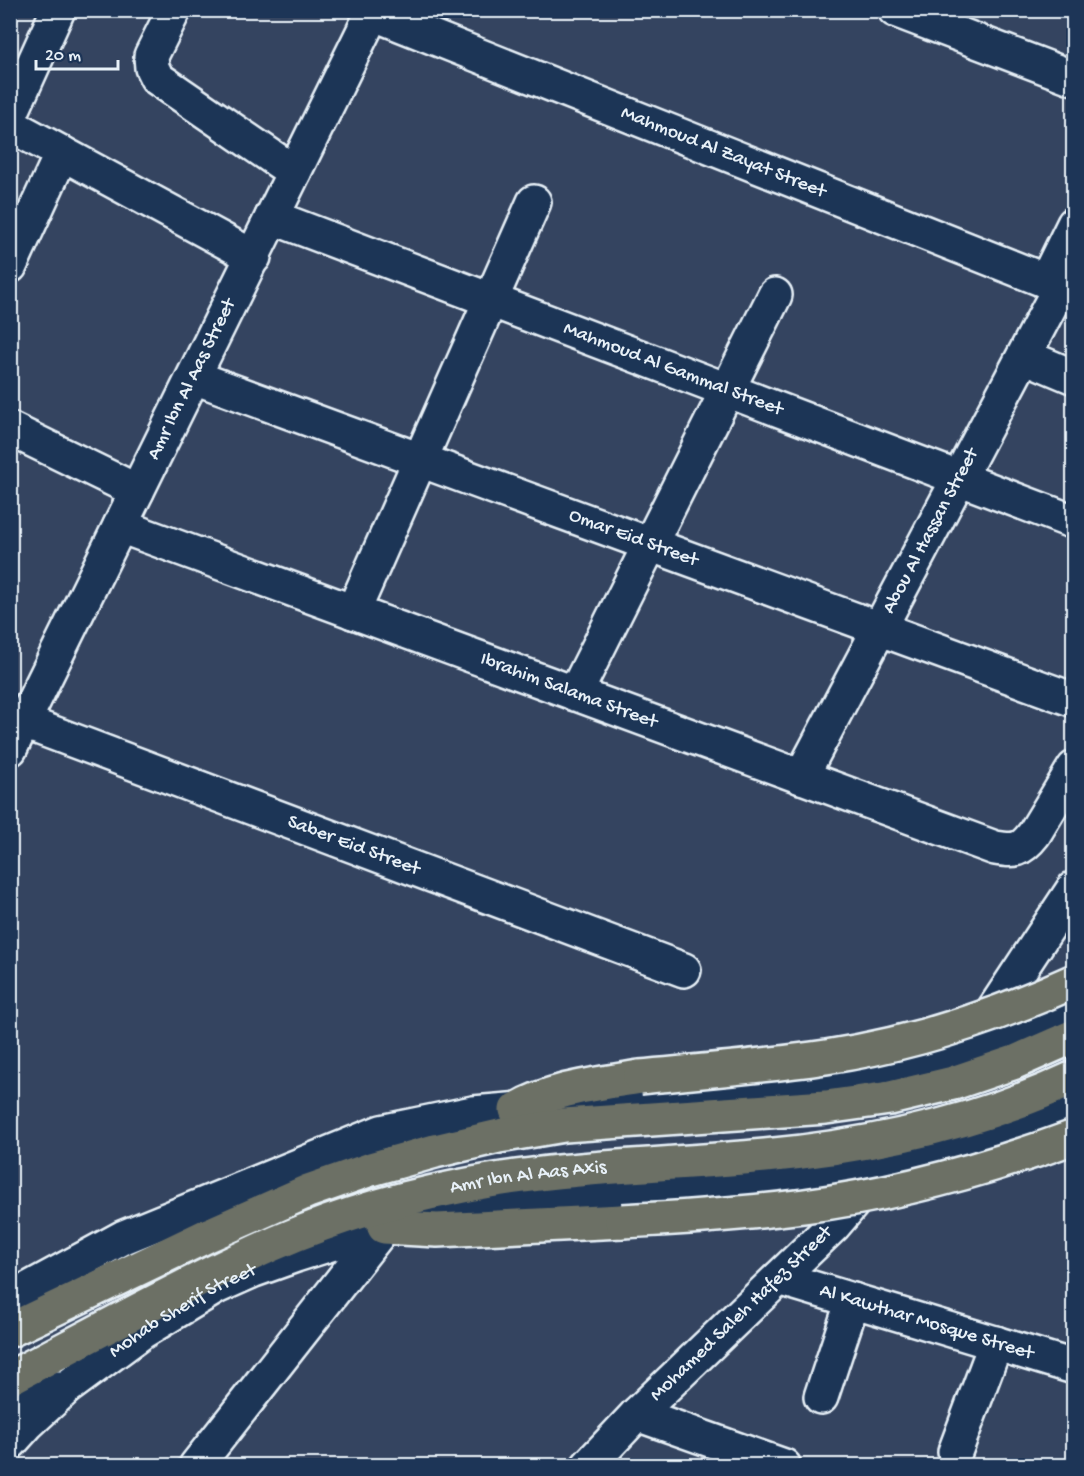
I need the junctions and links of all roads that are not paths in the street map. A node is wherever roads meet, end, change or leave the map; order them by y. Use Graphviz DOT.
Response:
graph roads {
  1 [pos="58,10"];
  2 [pos="174,10"];
  3 [pos="895,10"];
  4 [pos="373,12"];
  5 [pos="1074,78"];
  6 [pos="10,116"];
  7 [pos="10,125"];
  8 [pos="62,153"];
  9 [pos="294,172"];
  10 [pos="534,202"];
  11 [pos="272,217"];
  12 [pos="1074,224"];
  13 [pos="254,257"];
  14 [pos="10,266"];
  15 [pos="1060,287"];
  16 [pos="775,295"];
  17 [pos="491,300"];
  18 [pos="1024,356"];
  19 [pos="194,376"];
  20 [pos="1074,377"];
  21 [pos="727,390"];
  22 [pos="10,429"];
  23 [pos="420,460"];
  24 [pos="959,478"];
  25 [pos="137,491"];
  26 [pos="1074,522"];
  27 [pos="120,526"];
  28 [pos="650,545"];
  29 [pos="353,612"];
  30 [pos="880,628"];
  31 [pos="575,694"];
  32 [pos="1074,700"];
  33 [pos="17,736"];
  34 [pos="1074,768"];
  35 [pos="801,777"];
  36 [pos="1074,888"];
  37 [pos="684,970"];
  38 [pos="1074,981"];
  39 [pos="1074,1011"];
  40 [pos="1074,1036"];
  41 [pos="966,1052"];
  42 [pos="1074,1078"];
  43 [pos="1074,1107"];
  44 [pos="516,1110"];
  45 [pos="1074,1137"];
  46 [pos="892,1160"];
  47 [pos="384,1227"];
  48 [pos="779,1278"];
  49 [pos="10,1299"];
  50 [pos="853,1300"];
  51 [pos="10,1330"];
  52 [pos="996,1343"];
  53 [pos="1074,1367"];
  54 [pos="10,1378"];
  55 [pos="71,1384"];
  56 [pos="821,1397"];
  57 [pos="10,1405"];
  58 [pos="637,1414"];
  59 [pos="10,1443"];
  60 [pos="955,1452"];
  61 [pos="196,1466"];
  62 [pos="588,1466"];
  63 [pos="784,1466"];
  1 -- 6 [label="street"];
  2 -- 9 [label="street"];
  3 -- 5 [label="street"];
  4 -- 9 [label="street, Amr Ibn Al Aas Street"];
  4 -- 15 [label="street, Mahmoud Al Zayat Street"];
  7 -- 8 [label="street"];
  8 -- 13 [label="street"];
  8 -- 14 [label="street"];
  9 -- 11 [label="street, Amr Ibn Al Aas Street"];
  10 -- 17 [label="street"];
  11 -- 13 [label="street, Amr Ibn Al Aas Street"];
  11 -- 17 [label="street, Mahmoud Al Gammal Street"];
  12 -- 15 [label="street, Abou Al Hassan Street"];
  13 -- 19 [label="street, Amr Ibn Al Aas Street"];
  15 -- 18 [label="street, Abou Al Hassan Street"];
  16 -- 21 [label="street"];
  17 -- 21 [label="street, Mahmoud Al Gammal Street"];
  17 -- 23 [label="street"];
  18 -- 20 [label="street"];
  18 -- 24 [label="street, Abou Al Hassan Street"];
  19 -- 23 [label="street, Omar Eid Street"];
  19 -- 25 [label="street, Amr Ibn Al Aas Street"];
  21 -- 24 [label="street, Mahmoud Al Gammal Street"];
  21 -- 28 [label="street"];
  22 -- 25 [label="street"];
  23 -- 28 [label="street, Omar Eid Street"];
  23 -- 29 [label="street"];
  24 -- 26 [label="street, Mahmoud Al Gammal Street"];
  24 -- 30 [label="street, Abou Al Hassan Street"];
  25 -- 27 [label="street, Amr Ibn Al Aas Street"];
  27 -- 29 [label="street, Ibrahim Salama Street"];
  27 -- 33 [label="street, Amr Ibn Al Aas Street"];
  28 -- 30 [label="street, Omar Eid Street"];
  28 -- 31 [label="street"];
  29 -- 31 [label="street, Ibrahim Salama Street"];
  30 -- 32 [label="street, Omar Eid Street"];
  30 -- 35 [label="street, Abou Al Hassan Street"];
  31 -- 35 [label="street, Ibrahim Salama Street"];
  33 -- 37 [label="street, Saber Eid Street"];
  34 -- 35 [label="street, Ibrahim Salama Street"];
  36 -- 41 [label="street"];
  38 -- 44 [label="main road, bridge"];
  39 -- 41 [label="street"];
  40 -- 51 [label="main road, Amr Ibn Al Aas Axis"];
  41 -- 44 [label="street"];
  42 -- 54 [label="main road, Amr Ibn Al Aas Axis"];
  43 -- 46 [label="street, Mohab Sherif Street"];
  44 -- 49 [label="street"];
  45 -- 47 [label="main road, bridge"];
  46 -- 47 [label="street, Mohab Sherif Street"];
  46 -- 48 [label="street, Mohamed Saleh Hafez Street"];
  47 -- 55 [label="street, Mohab Sherif Street"];
  47 -- 61 [label="street"];
  48 -- 50 [label="street, Al Kawthar Mosque Street"];
  48 -- 58 [label="street, Mohamed Saleh Hafez Street"];
  50 -- 52 [label="street, Al Kawthar Mosque Street"];
  50 -- 56 [label="street"];
  52 -- 53 [label="street, Al Kawthar Mosque Street"];
  52 -- 60 [label="street"];
  55 -- 57 [label="street"];
  55 -- 59 [label="street, Mohab Sherif Street"];
  58 -- 62 [label="street, Mohamed Saleh Hafez Street"];
  58 -- 63 [label="street"];
}
